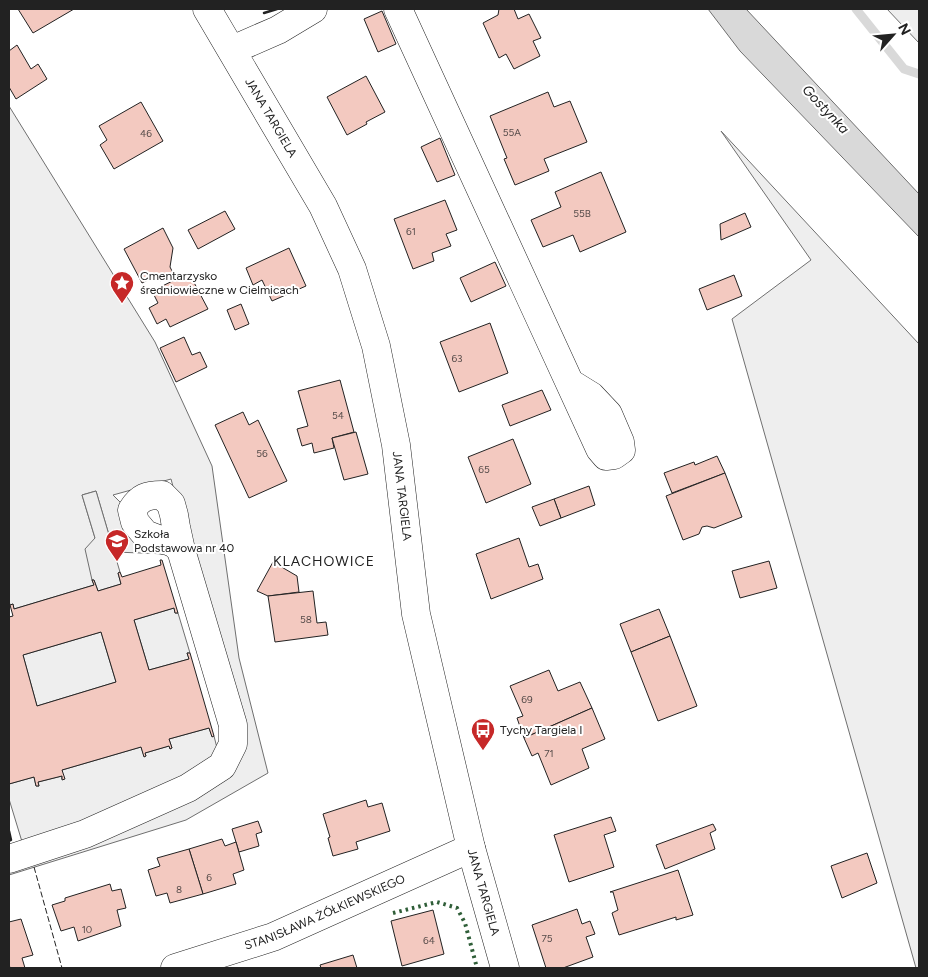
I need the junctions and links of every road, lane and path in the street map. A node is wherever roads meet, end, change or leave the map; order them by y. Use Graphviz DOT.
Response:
graph roads {
  1 [pos="207,9"];
  2 [pos="313,9"];
  3 [pos="398,9"];
  4 [pos="232,50"];
  5 [pos="570,383"];
  6 [pos="181,550"];
  7 [pos="471,848"];
  8 [pos="9,859"];
  9 [pos="175,968"];
  10 [pos="505,968"];
  1 -- 4 [label="street, JANA TARGIELA"];
  2 -- 4 [label="street"];
  3 -- 5 [label="street"];
  4 -- 7 [label="street, JANA TARGIELA"];
  6 -- 8 [label="street"];
  7 -- 9 [label="street, STANISŁAWA ŻÓŁKIEWSKIEGO"];
  7 -- 10 [label="street, JANA TARGIELA"];
}
